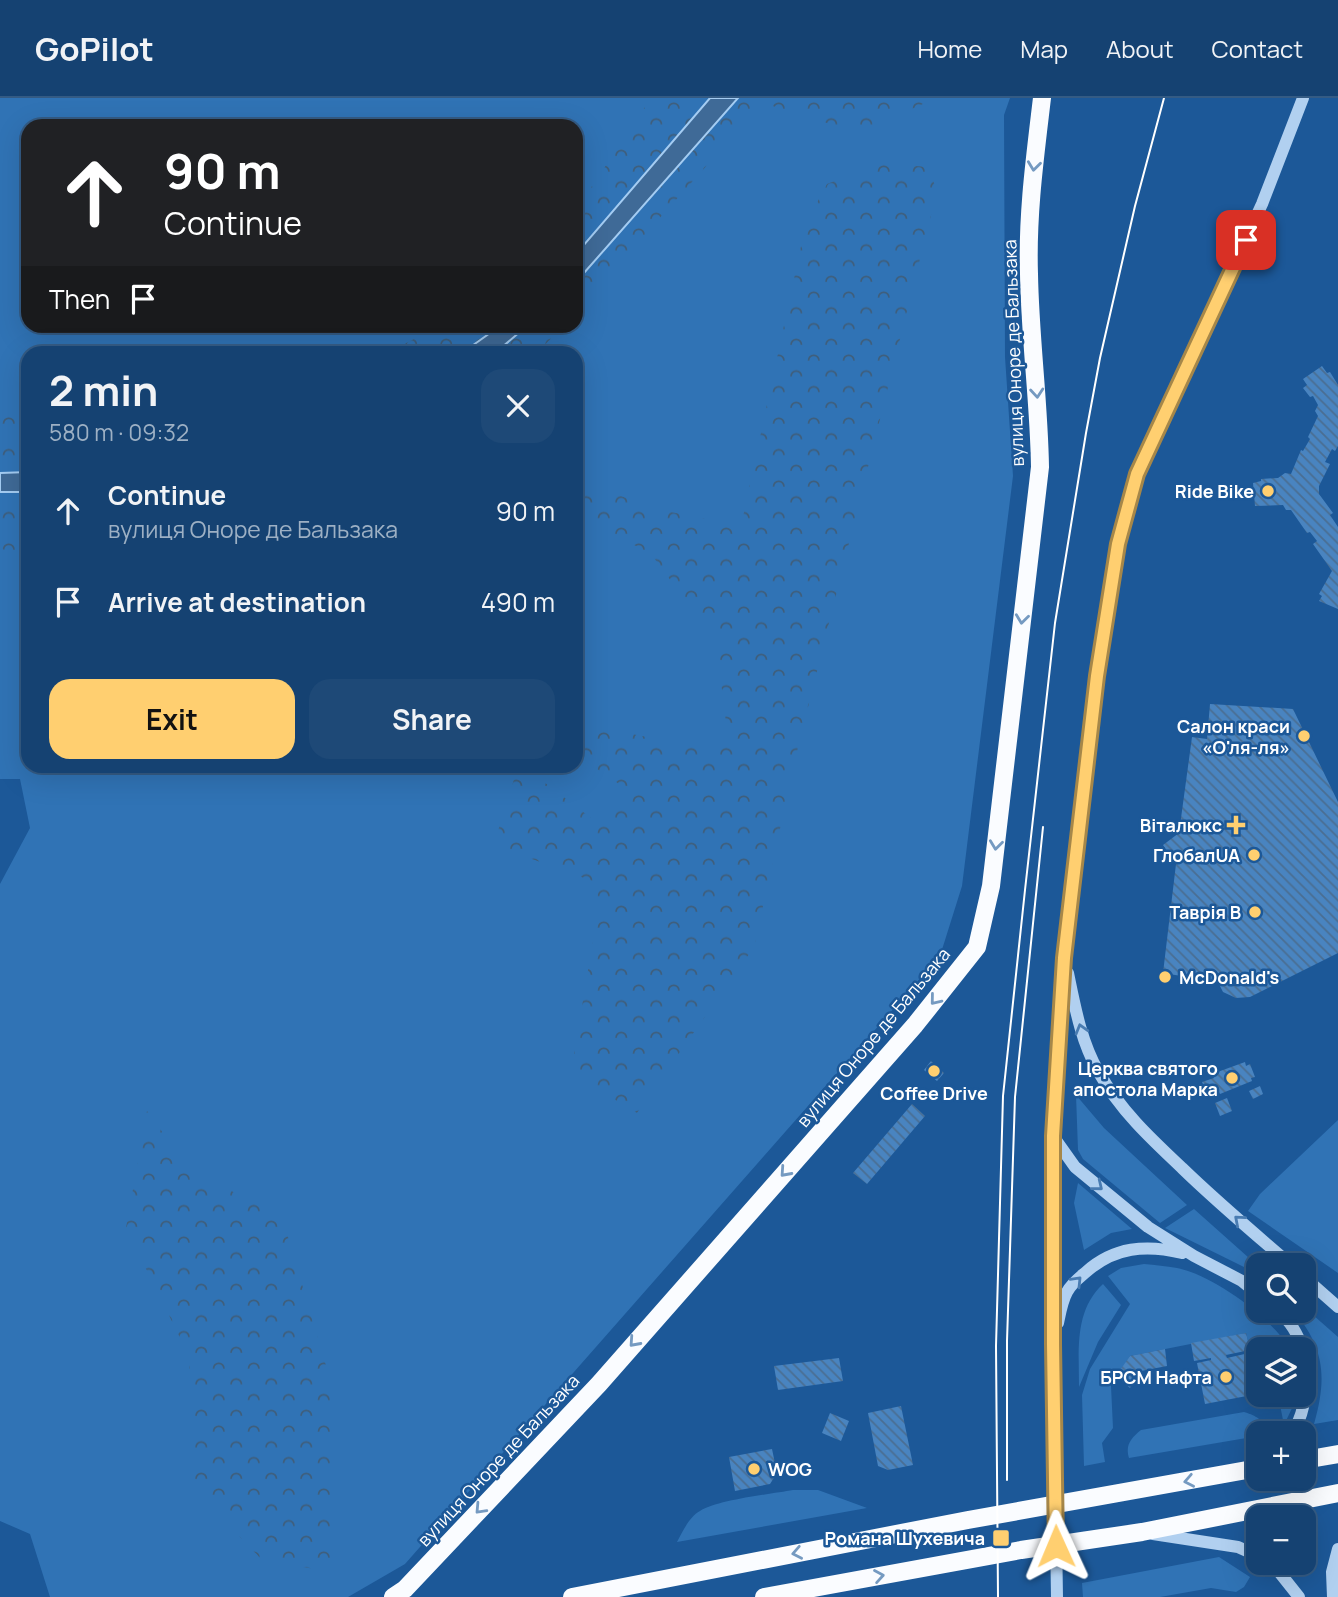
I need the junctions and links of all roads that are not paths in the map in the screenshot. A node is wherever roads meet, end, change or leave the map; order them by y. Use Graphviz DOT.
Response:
graph roads {
  1 [pos="1042,98"];
  2 [pos="1303,98"];
  3 [pos="1064,958"];
  4 [pos="1053,1136"];
  5 [pos="1277,1253"];
  6 [pos="1194,1256"];
  7 [pos="1246,1286"];
  8 [pos="1316,1288"];
  9 [pos="1338,1307"];
  10 [pos="1053,1344"];
  11 [pos="1338,1454"];
  12 [pos="1316,1458"];
  13 [pos="1246,1470"];
  14 [pos="1338,1493"];
  15 [pos="1142,1532"];
  16 [pos="1338,1549"];
  17 [pos="1246,1551"];
  18 [pos="1282,1575"];
  19 [pos="393,1597"];
  20 [pos="572,1597"];
  21 [pos="764,1597"];
  22 [pos="1056,1597"];
  23 [pos="1299,1597"];
  24 [pos="1332,1597"];
  1 -- 19 [label="main road, вулиця Оноре де Бальзака, one-way"];
  2 -- 3 [label="street"];
  3 -- 4 [label="street"];
  5 -- 3 [label="street, one-way"];
  4 -- 6 [label="street, one-way"];
  4 -- 10 [label="street"];
  6 -- 7 [label="street"];
  10 -- 6 [label="street, one-way"];
  8 -- 9 [label="street"];
  10 -- 22 [label="street, bridge"];
  11 -- 12 [label="main road"];
  13 -- 20 [label="main road, one-way"];
  14 -- 15 [label="main road"];
  15 -- 17 [label="street"];
  21 -- 15 [label="main road, one-way"];
  16 -- 24 [label="street"];
  18 -- 23 [label="street"];
}
